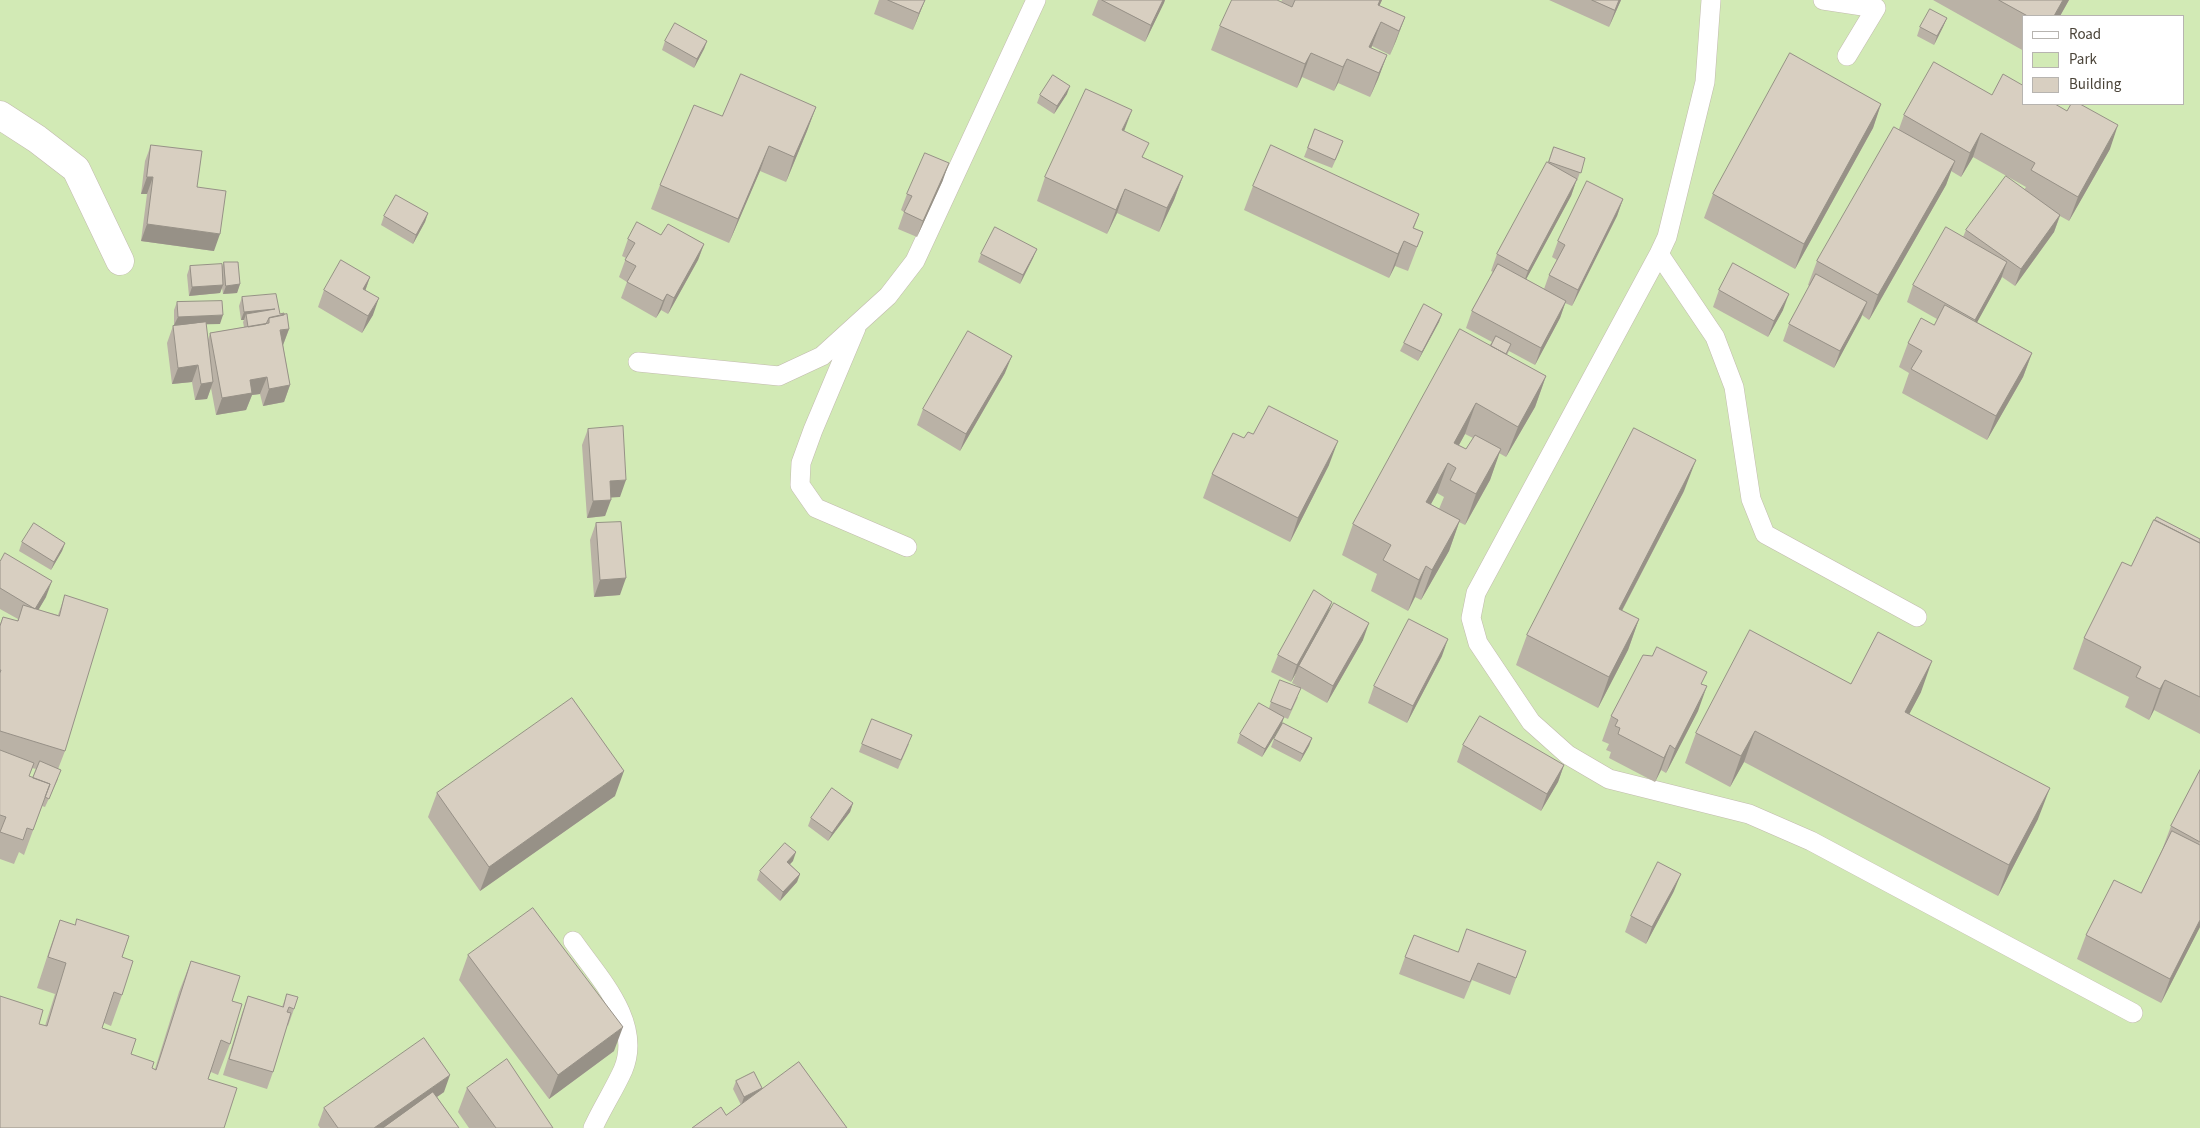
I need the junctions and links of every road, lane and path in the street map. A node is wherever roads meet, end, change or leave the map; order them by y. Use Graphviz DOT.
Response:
graph roads {
  1 [pos="1036,0"];
  2 [pos="1711,0"];
  3 [pos="1823,0"];
  4 [pos="1879,4"];
  5 [pos="1847,56"];
  6 [pos="0,115"];
  7 [pos="1659,254"];
  8 [pos="120,261"];
  9 [pos="860,320"];
  10 [pos="638,362"];
  11 [pos="907,547"];
  12 [pos="1917,617"];
  13 [pos="573,941"];
  14 [pos="2133,1013"];
  15 [pos="593,1128"];
  1 -- 9 [label="lane"];
  2 -- 7 [label="lane"];
  3 -- 4 [label="lane"];
  4 -- 5 [label="lane"];
  6 -- 8 [label="street"];
  7 -- 12 [label="lane"];
  7 -- 14 [label="lane"];
  9 -- 10 [label="lane"];
  9 -- 11 [label="lane"];
  13 -- 15 [label="lane"];
}
